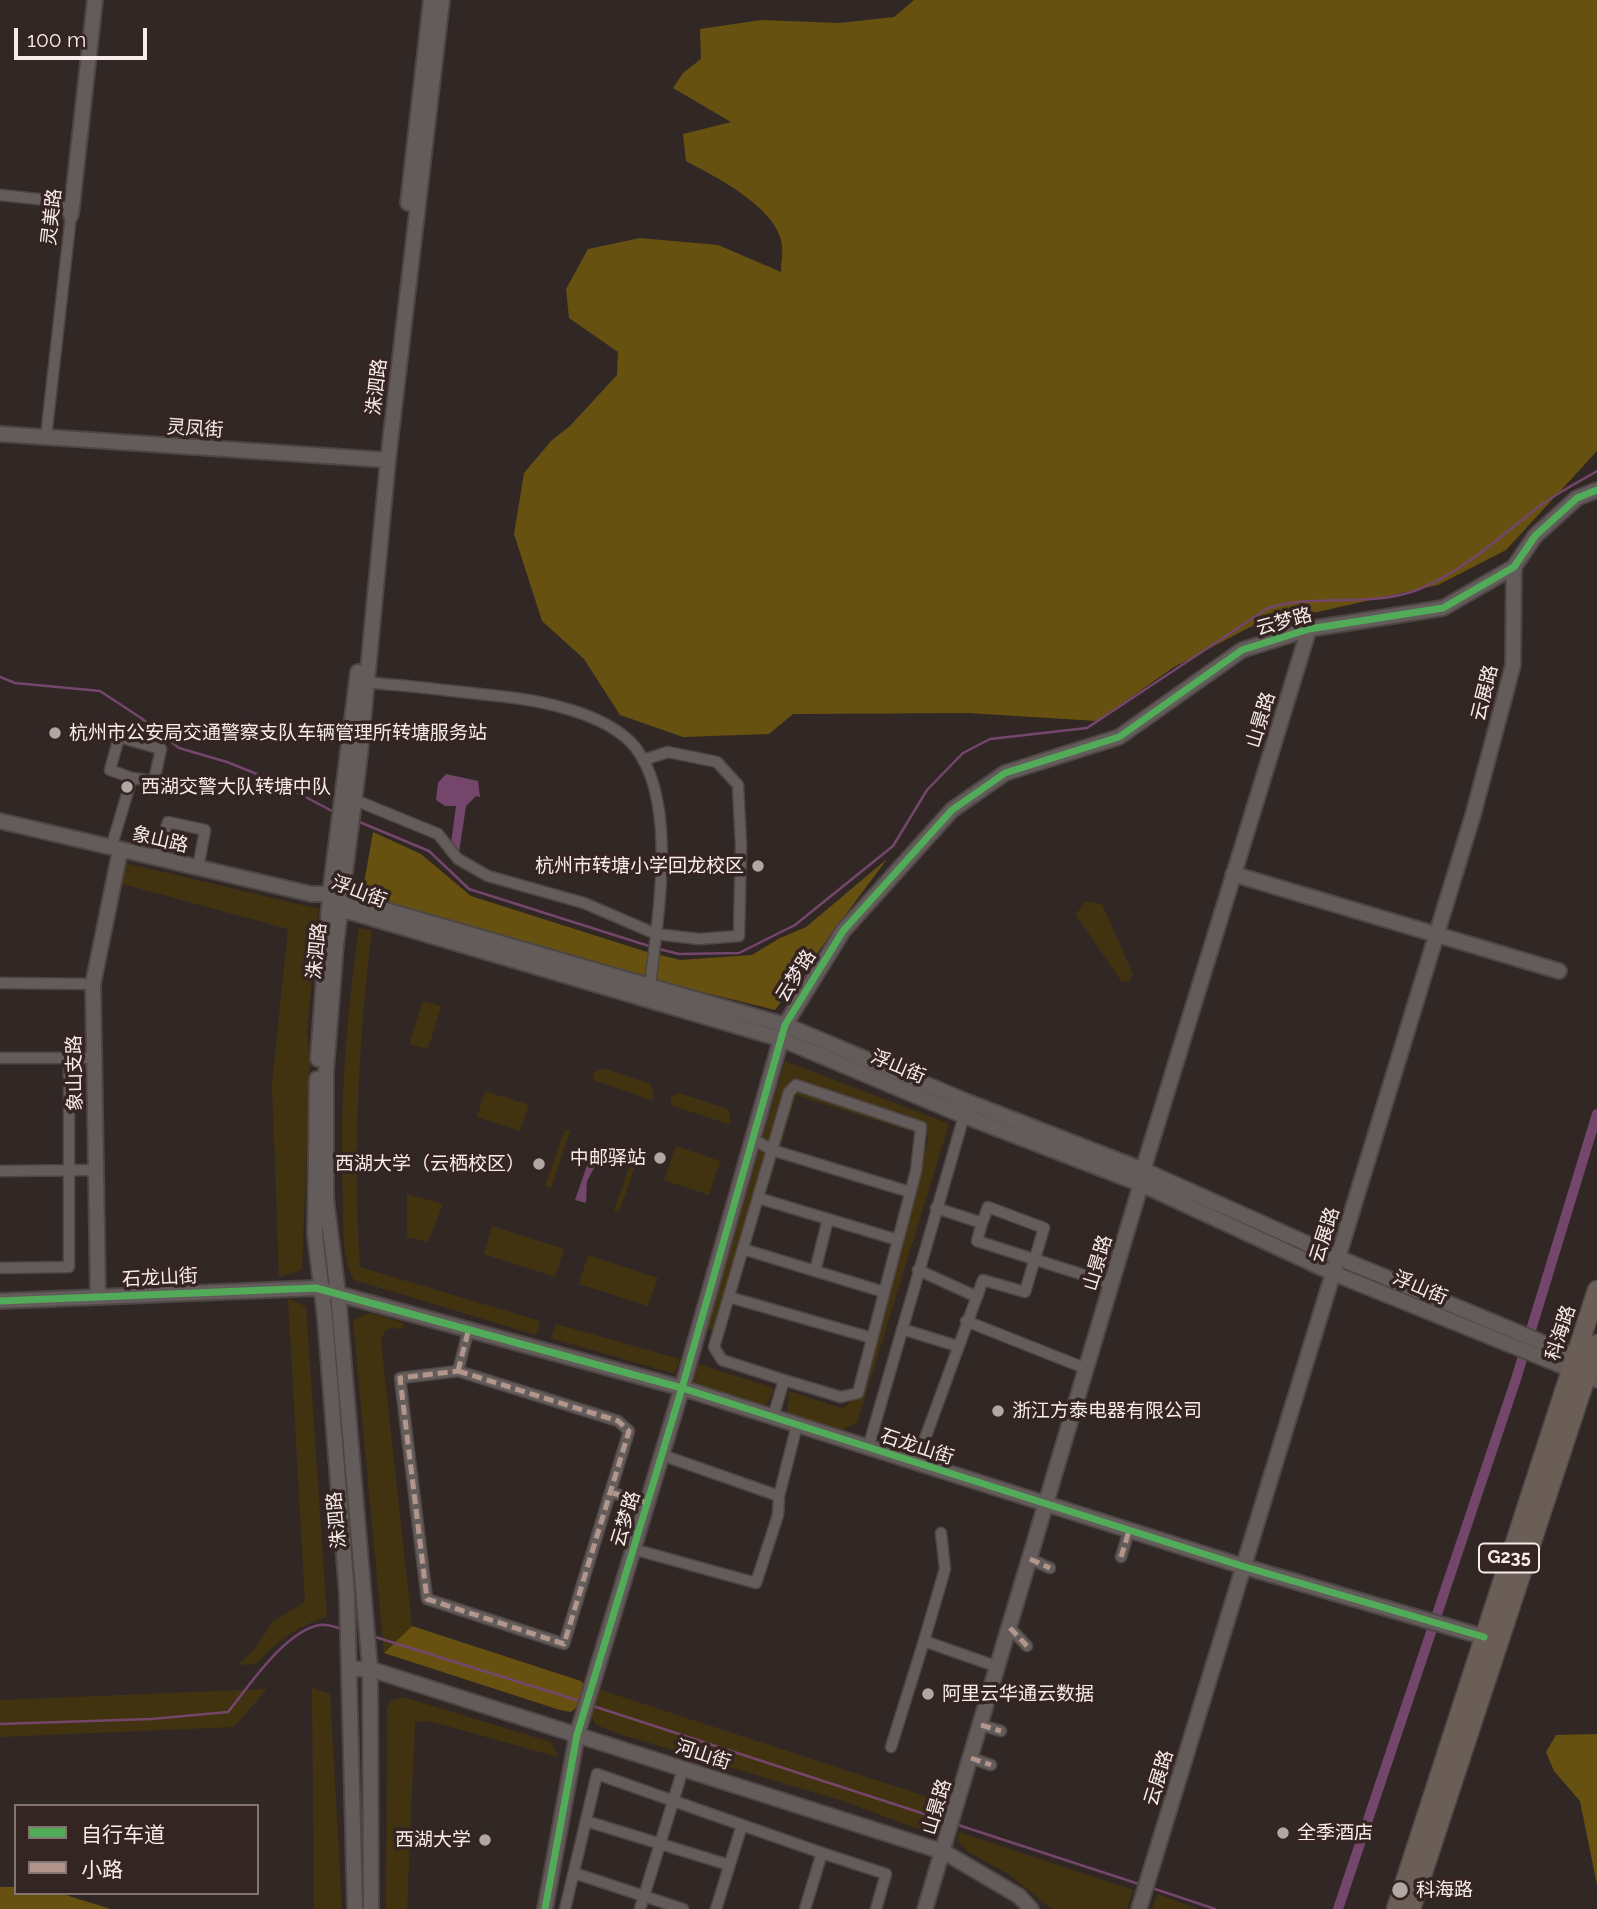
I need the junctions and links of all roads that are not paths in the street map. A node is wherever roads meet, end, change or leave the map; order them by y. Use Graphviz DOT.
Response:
graph roads {
  1 [pos="94,0"];
  2 [pos="431,0"];
  3 [pos="442,0"];
  4 [pos="0,195"];
  5 [pos="71,215"];
  6 [pos="0,434"];
  7 [pos="46,437"];
  8 [pos="383,460"];
  9 [pos="1597,490"];
  10 [pos="1514,567"];
  11 [pos="1309,629"];
  12 [pos="362,680"];
  13 [pos="643,760"];
  14 [pos="132,778"];
  15 [pos="355,800"];
  16 [pos="346,818"];
  17 [pos="0,821"];
  18 [pos="116,849"];
  19 [pos="156,859"];
  20 [pos="198,868"];
  21 [pos="1233,874"];
  22 [pos="312,894"];
  23 [pos="335,902"];
  24 [pos="1437,933"];
  25 [pos="655,937"];
  26 [pos="1559,971"];
  27 [pos="0,983"];
  28 [pos="93,984"];
  29 [pos="650,986"];
  30 [pos="783,1032"];
  31 [pos="0,1058"];
  32 [pos="69,1058"];
  33 [pos="94,1058"];
  34 [pos="965,1109"];
  35 [pos="753,1139"];
  36 [pos="772,1150"];
  37 [pos="70,1170"];
  38 [pos="96,1170"];
  39 [pos="0,1171"];
  40 [pos="1142,1177"];
  41 [pos="910,1192"];
  42 [pos="758,1198"];
  43 [pos="936,1208"];
  44 [pos="828,1219"];
  45 [pos="982,1223"];
  46 [pos="898,1240"];
  47 [pos="743,1249"];
  48 [pos="1339,1258"];
  49 [pos="1035,1259"];
  50 [pos="0,1268"];
  51 [pos="918,1270"];
  52 [pos="815,1271"];
  53 [pos="1332,1273"];
  54 [pos="1112,1284"];
  55 [pos="321,1289"];
  56 [pos="1597,1290"];
  57 [pos="884,1292"];
  58 [pos="338,1294"];
  59 [pos="975,1296"];
  60 [pos="98,1297"];
  61 [pos="729,1297"];
  62 [pos="0,1301"];
  63 [pos="966,1321"];
  64 [pos="470,1328"];
  65 [pos="902,1329"];
  66 [pos="872,1338"];
  67 [pos="1597,1344"];
  68 [pos="957,1346"];
  69 [pos="1544,1353"];
  70 [pos="1586,1368"];
  71 [pos="1087,1369"];
  72 [pos="458,1371"];
  73 [pos="784,1380"];
  74 [pos="682,1388"];
  75 [pos="773,1417"];
  76 [pos="797,1425"];
  77 [pos="868,1448"];
  78 [pos="662,1455"];
  79 [pos="916,1463"];
  80 [pos="612,1493"];
  81 [pos="779,1496"];
  82 [pos="647,1503"];
  83 [pos="1046,1505"];
  84 [pos="1129,1531"];
  85 [pos="941,1533"];
  86 [pos="633,1549"];
  87 [pos="1121,1557"];
  88 [pos="1030,1559"];
  89 [pos="1242,1566"];
  90 [pos="1050,1568"];
  91 [pos="1010,1628"];
  92 [pos="1484,1637"];
  93 [pos="924,1641"];
  94 [pos="1027,1646"];
  95 [pos="998,1667"];
  96 [pos="349,1669"];
  97 [pos="370,1669"];
  98 [pos="981,1725"];
  99 [pos="1001,1731"];
  100 [pos="577,1735"];
  101 [pos="891,1748"];
  102 [pos="971,1758"];
  103 [pos="991,1765"];
  104 [pos="683,1769"];
  105 [pos="674,1799"];
  106 [pos="586,1821"];
  107 [pos="742,1825"];
  108 [pos="660,1844"];
  109 [pos="944,1852"];
  110 [pos="822,1853"];
  111 [pos="729,1865"];
  112 [pos="574,1872"];
  113 [pos="644,1896"];
  114 [pos="355,1909"];
  115 [pos="371,1909"];
  116 [pos="545,1909"];
  117 [pos="565,1909"];
  118 [pos="640,1909"];
  119 [pos="682,1909"];
  120 [pos="716,1909"];
  121 [pos="805,1909"];
  122 [pos="876,1909"];
  123 [pos="925,1909"];
  124 [pos="1031,1909"];
  125 [pos="1139,1909"];
  126 [pos="1396,1909"];
  127 [pos="1411,1909"];
  1 -- 5 [label="street, 灵美路"];
  2 -- 8 [label="street, 洙泗路"];
  3 -- 8 [label="street, 洙泗路"];
  4 -- 5 [label="street"];
  5 -- 7 [label="street, 灵美路"];
  6 -- 7 [label="street, 灵凤街"];
  7 -- 8 [label="street, 灵凤街"];
  8 -- 12 [label="street, 洙泗路"];
  9 -- 10 [label="street, 云梦路"];
  10 -- 11 [label="street, 云梦路"];
  10 -- 24 [label="street, 云展路"];
  11 -- 21 [label="street, 山景路"];
  11 -- 30 [label="street, 云梦路"];
  12 -- 13 [label="street"];
  12 -- 15 [label="street, 洙泗路"];
  12 -- 16 [label="street, 洙泗路"];
  13 -- 25 [label="street"];
  13 -- 25 [label="street"];
  14 -- 14 [label="street"];
  14 -- 18 [label="street"];
  15 -- 16 [label="street, 洙泗路"];
  15 -- 25 [label="street"];
  16 -- 23 [label="street, 洙泗路"];
  17 -- 18 [label="street, 象山路"];
  18 -- 19 [label="street, 象山路"];
  18 -- 28 [label="street, 象山支路"];
  19 -- 20 [label="street, 象山路"];
  19 -- 20 [label="street"];
  20 -- 22 [label="street, 象山路"];
  21 -- 24 [label="street"];
  21 -- 40 [label="street, 山景路"];
  22 -- 23 [label="street, 浮山街"];
  23 -- 29 [label="street, 浮山街"];
  23 -- 30 [label="street, 浮山街"];
  23 -- 55 [label="street, 洙泗路"];
  23 -- 58 [label="street, 洙泗路"];
  24 -- 26 [label="street"];
  24 -- 48 [label="street, 云展路"];
  25 -- 29 [label="street"];
  27 -- 28 [label="street"];
  28 -- 33 [label="street, 象山支路"];
  29 -- 30 [label="street, 浮山街"];
  30 -- 34 [label="street, 浮山街"];
  30 -- 35 [label="street, 云梦路"];
  31 -- 32 [label="street"];
  32 -- 33 [label="street"];
  32 -- 37 [label="street"];
  33 -- 38 [label="street, 象山支路"];
  34 -- 40 [label="street, 浮山街"];
  34 -- 43 [label="street"];
  35 -- 36 [label="street"];
  35 -- 74 [label="street, 云梦路"];
  36 -- 41 [label="street"];
  36 -- 41 [label="street"];
  36 -- 42 [label="street"];
  37 -- 38 [label="street"];
  37 -- 39 [label="street"];
  37 -- 50 [label="street"];
  38 -- 60 [label="street, 象山支路"];
  40 -- 48 [label="street, 浮山街"];
  40 -- 53 [label="street, 浮山街"];
  40 -- 54 [label="street, 山景路"];
  41 -- 46 [label="street"];
  42 -- 44 [label="street"];
  42 -- 47 [label="street"];
  43 -- 45 [label="street"];
  43 -- 51 [label="street"];
  44 -- 46 [label="street"];
  44 -- 52 [label="street"];
  45 -- 49 [label="street"];
  45 -- 49 [label="street"];
  46 -- 57 [label="street"];
  47 -- 52 [label="street"];
  47 -- 61 [label="street"];
  48 -- 53 [label="street, 云展路"];
  48 -- 69 [label="street, 浮山街"];
  49 -- 54 [label="street"];
  49 -- 59 [label="street"];
  51 -- 59 [label="street"];
  51 -- 65 [label="street"];
  52 -- 57 [label="street"];
  53 -- 69 [label="street, 浮山街"];
  53 -- 89 [label="street, 云展路"];
  54 -- 71 [label="street, 山景路"];
  55 -- 58 [label="street, 石龙山街"];
  55 -- 60 [label="street, 石龙山街"];
  55 -- 96 [label="street, 洙泗路"];
  56 -- 70 [label="highway, 科海路 / G235"];
  57 -- 66 [label="street"];
  58 -- 64 [label="street, 石龙山街"];
  58 -- 97 [label="street, 洙泗路"];
  59 -- 63 [label="street"];
  60 -- 62 [label="street, 石龙山街"];
  61 -- 66 [label="street"];
  61 -- 73 [label="street"];
  63 -- 68 [label="street"];
  63 -- 71 [label="street"];
  64 -- 72 [label="street"];
  64 -- 74 [label="street, 石龙山街"];
  65 -- 68 [label="street"];
  65 -- 77 [label="street"];
  66 -- 73 [label="street"];
  67 -- 70 [label="highway, 科海路 / G235"];
  68 -- 79 [label="street"];
  69 -- 70 [label="street, 浮山街"];
  70 -- 92 [label="highway, 科海路 / G235"];
  70 -- 127 [label="highway, 科海路 / G235"];
  71 -- 83 [label="street, 山景路"];
  72 -- 80 [label="street"];
  72 -- 80 [label="street"];
  73 -- 75 [label="street"];
  74 -- 75 [label="street, 石龙山街"];
  74 -- 78 [label="street, 云梦路"];
  75 -- 76 [label="street, 石龙山街"];
  76 -- 77 [label="street, 石龙山街"];
  76 -- 81 [label="street"];
  77 -- 79 [label="street, 石龙山街"];
  78 -- 81 [label="street"];
  78 -- 82 [label="street, 云梦路"];
  79 -- 83 [label="street, 石龙山街"];
  80 -- 82 [label="street"];
  81 -- 86 [label="street"];
  82 -- 86 [label="street, 云梦路"];
  83 -- 84 [label="street, 石龙山街"];
  83 -- 88 [label="street, 山景路"];
  84 -- 87 [label="street"];
  84 -- 89 [label="street, 石龙山街"];
  85 -- 93 [label="street"];
  86 -- 100 [label="street, 云梦路"];
  88 -- 90 [label="street"];
  88 -- 91 [label="street, 山景路"];
  89 -- 92 [label="street, 石龙山街"];
  89 -- 125 [label="street, 云展路"];
  91 -- 94 [label="street"];
  91 -- 95 [label="street, 山景路"];
  92 -- 126 [label="highway, 科海路 / G235"];
  93 -- 95 [label="street"];
  93 -- 101 [label="street"];
  95 -- 98 [label="street, 山景路"];
  96 -- 97 [label="street, 河山街"];
  96 -- 114 [label="street, 洙泗路"];
  97 -- 100 [label="street, 河山街"];
  97 -- 115 [label="street, 洙泗路"];
  98 -- 99 [label="street"];
  98 -- 102 [label="street, 山景路"];
  100 -- 104 [label="street, 河山街"];
  100 -- 116 [label="street, 云梦路"];
  102 -- 103 [label="street"];
  102 -- 109 [label="street, 山景路"];
  104 -- 105 [label="street"];
  104 -- 109 [label="street, 河山街"];
  105 -- 106 [label="street"];
  105 -- 107 [label="street"];
  105 -- 108 [label="street"];
  106 -- 108 [label="street"];
  106 -- 112 [label="street"];
  107 -- 110 [label="street"];
  107 -- 111 [label="street"];
  108 -- 111 [label="street"];
  108 -- 113 [label="street"];
  109 -- 123 [label="street, 山景路"];
  109 -- 124 [label="street, 河山街"];
  110 -- 121 [label="street"];
  110 -- 122 [label="street"];
  111 -- 120 [label="street"];
  112 -- 113 [label="street"];
  112 -- 117 [label="street"];
  113 -- 118 [label="street"];
  113 -- 119 [label="street"];
}
